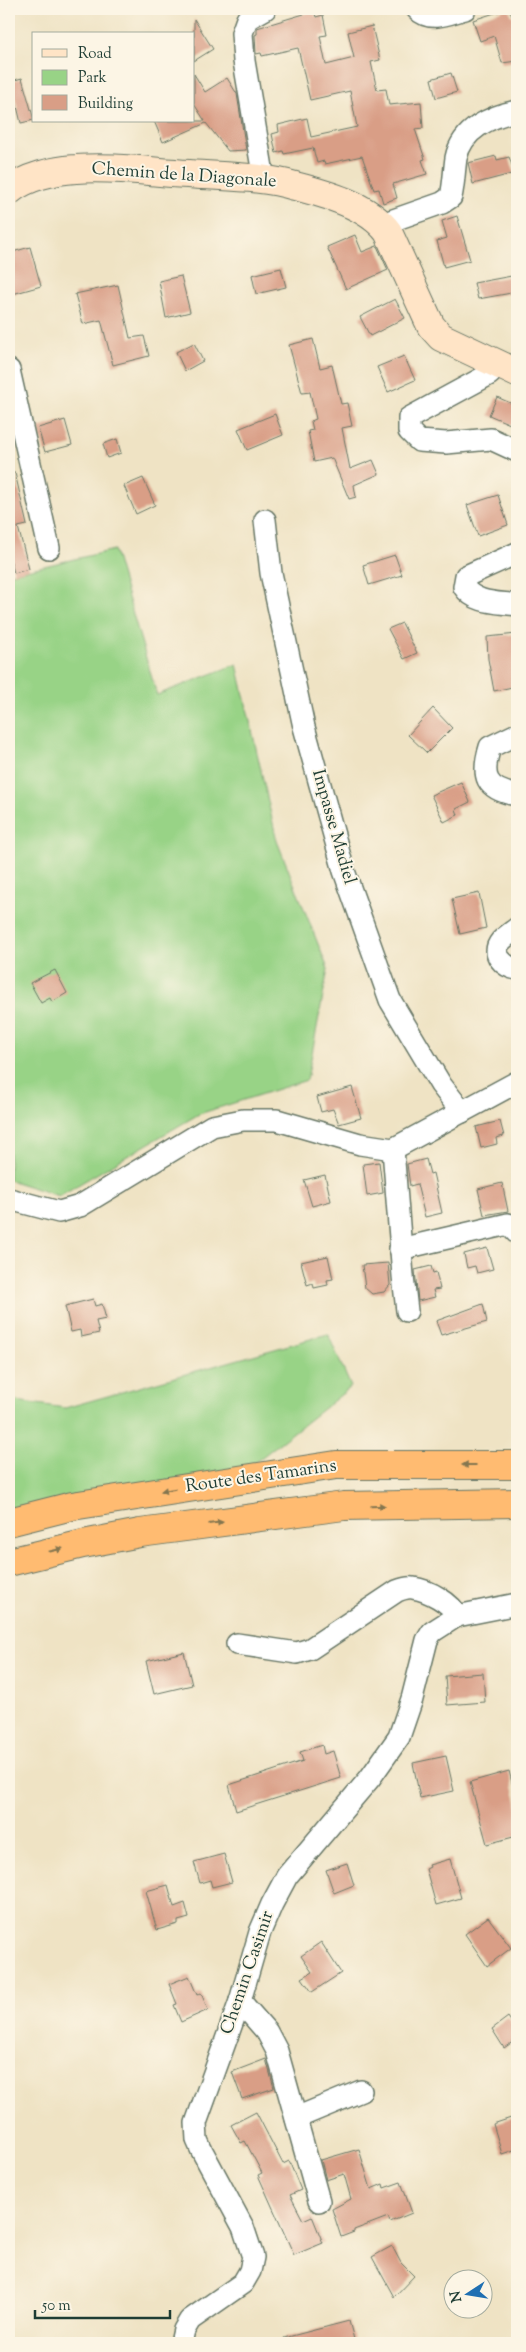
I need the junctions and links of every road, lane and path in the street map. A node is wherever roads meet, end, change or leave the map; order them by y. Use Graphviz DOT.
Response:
graph roads {
  1 [pos="264,9"];
  2 [pos="417,9"];
  3 [pos="465,9"];
  4 [pos="517,111"];
  5 [pos="264,180"];
  6 [pos="9,191"];
  7 [pos="382,224"];
  8 [pos="506,369"];
  9 [pos="9,370"];
  10 [pos="517,451"];
  11 [pos="265,520"];
  12 [pos="49,548"];
  13 [pos="517,553"];
  14 [pos="517,605"];
  15 [pos="517,734"];
  16 [pos="517,795"];
  17 [pos="517,928"];
  18 [pos="517,969"];
  19 [pos="517,1082"];
  20 [pos="462,1112"];
  21 [pos="393,1149"];
  22 [pos="9,1199"];
  23 [pos="517,1233"];
  24 [pos="400,1249"];
  25 [pos="408,1311"];
  26 [pos="517,1464"];
  27 [pos="517,1503"];
  28 [pos="9,1522"];
  29 [pos="9,1562"];
  30 [pos="517,1604"];
  31 [pos="457,1616"];
  32 [pos="237,1644"];
  33 [pos="240,2001"];
  34 [pos="361,2091"];
  35 [pos="296,2118"];
  36 [pos="319,2200"];
  37 [pos="181,2343"];
  1 -- 5 [label="street"];
  2 -- 3 [label="street"];
  4 -- 7 [label="street"];
  5 -- 6 [label="main road, Chemin de la Diagonale"];
  5 -- 7 [label="main road, Chemin de la Diagonale"];
  7 -- 8 [label="main road, Chemin de la Diagonale"];
  8 -- 10 [label="street"];
  9 -- 12 [label="street"];
  11 -- 20 [label="street, Impasse Madiel"];
  13 -- 14 [label="street"];
  15 -- 16 [label="street"];
  17 -- 18 [label="street"];
  19 -- 20 [label="street"];
  20 -- 21 [label="street"];
  21 -- 22 [label="street"];
  21 -- 24 [label="street"];
  23 -- 24 [label="street"];
  24 -- 25 [label="street"];
  26 -- 28 [label="highway, Route des Tamarins, one-way"];
  29 -- 27 [label="highway, one-way"];
  30 -- 31 [label="street, Chemin Casimir"];
  31 -- 32 [label="street"];
  31 -- 33 [label="street, Chemin Casimir"];
  33 -- 35 [label="street"];
  33 -- 37 [label="street, Chemin Casimir"];
  34 -- 35 [label="street"];
  35 -- 36 [label="street"];
}
